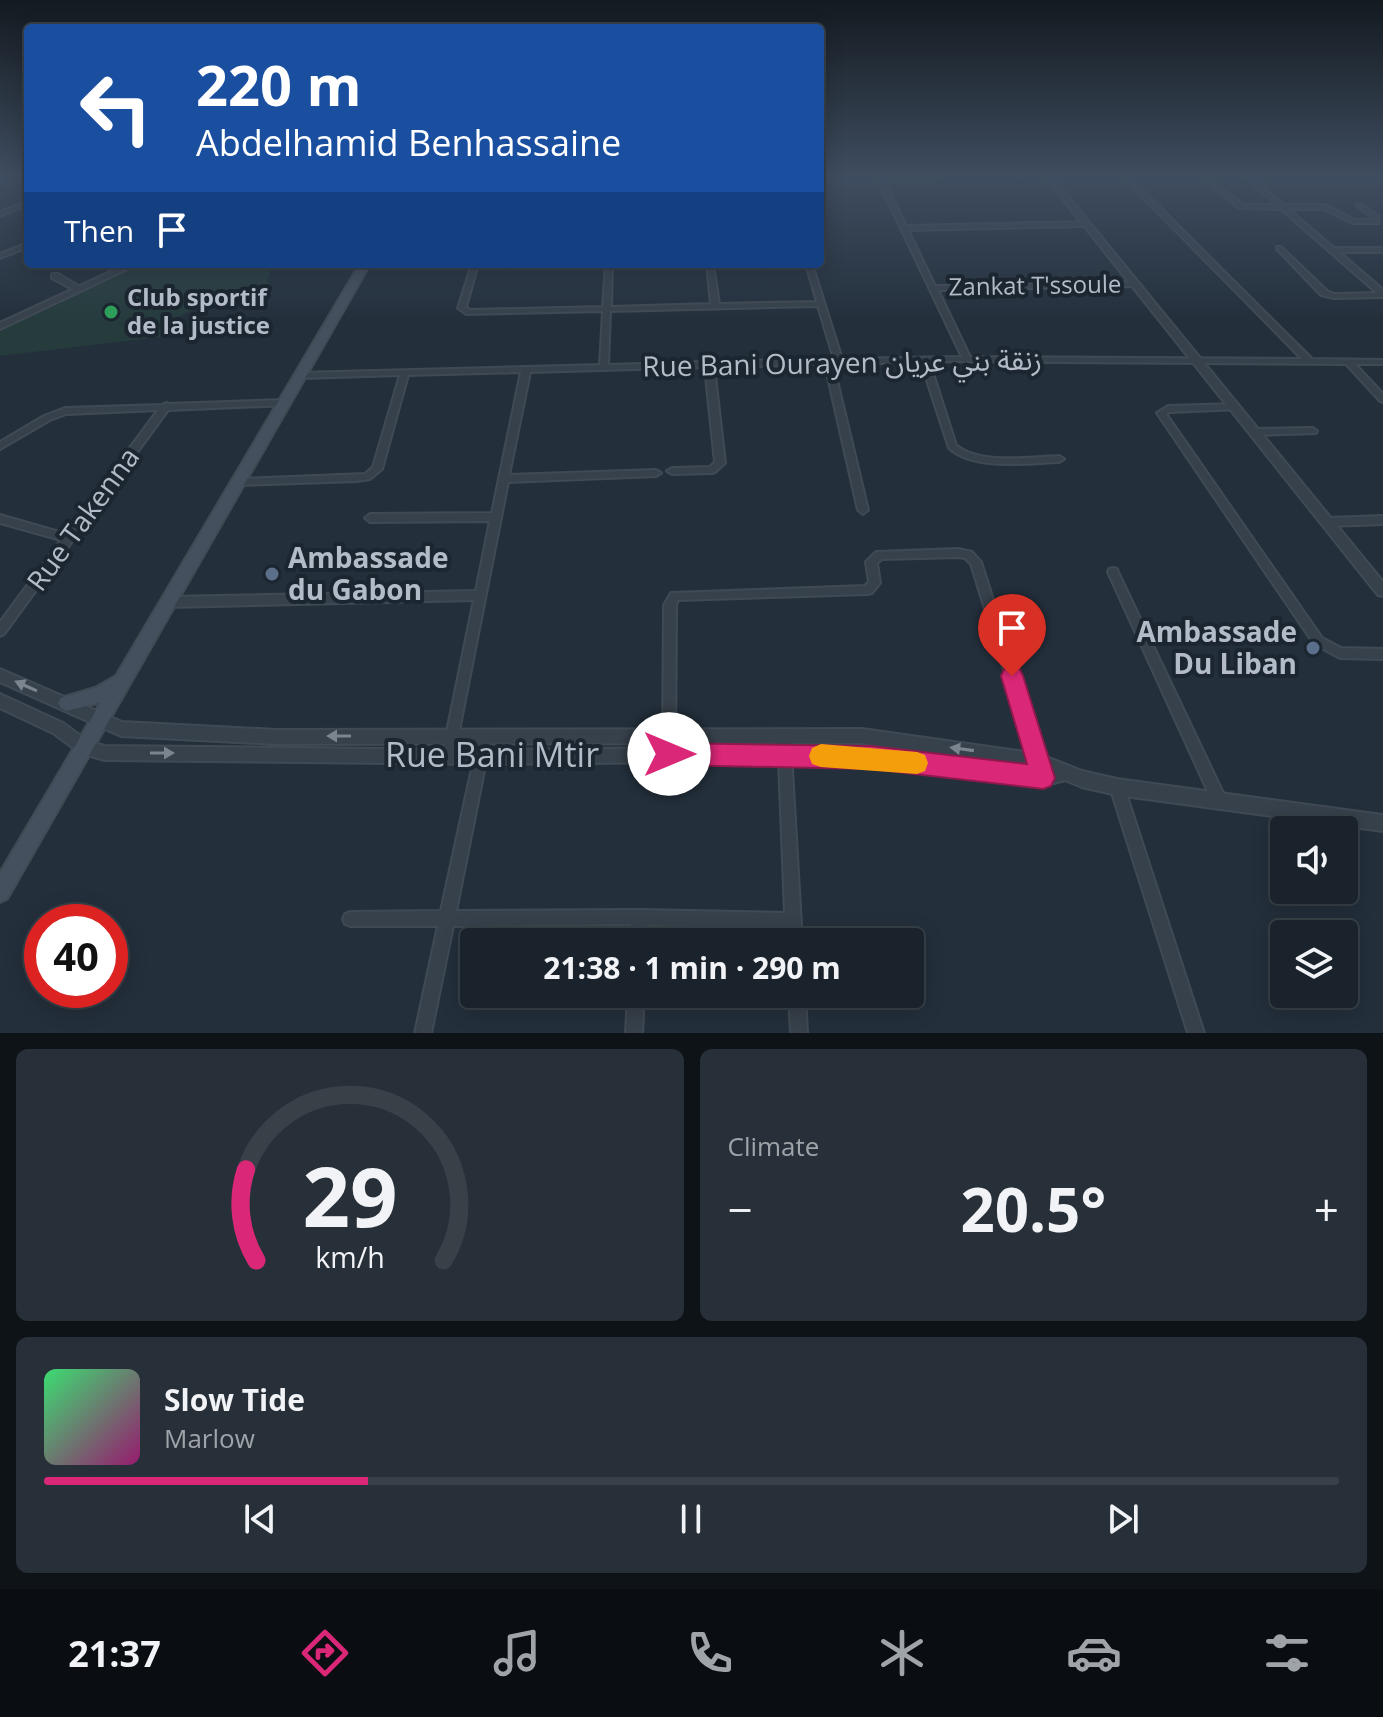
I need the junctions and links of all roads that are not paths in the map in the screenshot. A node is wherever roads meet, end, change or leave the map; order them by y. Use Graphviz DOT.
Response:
graph roads {
  1 [pos="987,226"];
  2 [pos="1089,226"];
  3 [pos="1175,226"];
  4 [pos="1304,226"];
  5 [pos="905,228"];
  6 [pos="24,247"];
  7 [pos="1279,248"];
  8 [pos="1332,250"];
  9 [pos="1383,250"];
  10 [pos="0,256"];
  11 [pos="125,268"];
  12 [pos="363,268"];
  13 [pos="474,268"];
  14 [pos="609,268"];
  15 [pos="710,268"];
  16 [pos="810,268"];
  17 [pos="55,276"];
  18 [pos="1136,284"];
  19 [pos="934,288"];
  20 [pos="79,289"];
  21 [pos="1383,295"];
  22 [pos="820,304"];
  23 [pos="715,306"];
  24 [pos="605,311"];
  25 [pos="0,326"];
  26 [pos="924,359"];
  27 [pos="967,359"];
  28 [pos="833,360"];
  29 [pos="1199,360"];
  30 [pos="1309,361"];
  31 [pos="1348,362"];
  32 [pos="1383,362"];
  33 [pos="709,363"];
  34 [pos="604,367"];
  35 [pos="526,369"];
  36 [pos="405,372"];
  37 [pos="302,375"];
  38 [pos="1383,399"];
  39 [pos="285,403"];
  40 [pos="166,406"];
  41 [pos="1236,407"];
  42 [pos="1313,431"];
  43 [pos="1256,432"];
  44 [pos="0,446"];
  45 [pos="1059,459"];
  46 [pos="672,471"];
  47 [pos="656,473"];
  48 [pos="504,479"];
  49 [pos="239,482"];
  50 [pos="863,510"];
  51 [pos="497,517"];
  52 [pos="370,518"];
  53 [pos="0,519"];
  54 [pos="1383,520"];
  55 [pos="1329,522"];
  56 [pos="68,538"];
  57 [pos="1113,572"];
  58 [pos="1383,591"];
  59 [pos="481,595"];
  60 [pos="169,602"];
  61 [pos="0,631"];
  62 [pos="1383,654"];
  63 [pos="0,675"];
  64 [pos="128,676"];
  65 [pos="0,701"];
  66 [pos="67,703"];
  67 [pos="102,721"];
  68 [pos="452,735"];
  69 [pos="671,735"];
  70 [pos="784,735"];
  71 [pos="485,736"];
  72 [pos="85,748"];
  73 [pos="669,754"];
  74 [pos="787,754"];
  75 [pos="448,756"];
  76 [pos="480,757"];
  77 [pos="1039,761"];
  78 [pos="1065,772"];
  79 [pos="1043,778"];
  80 [pos="1117,787"];
  81 [pos="1220,802"];
  82 [pos="1383,823"];
  83 [pos="0,892"];
  84 [pos="448,917"];
  85 [pos="639,917"];
  86 [pos="350,919"];
  87 [pos="793,921"];
  88 [pos="639,928"];
  89 [pos="793,928"];
  90 [pos="635,1008"];
  91 [pos="798,1008"];
  92 [pos="423,1033"];
  93 [pos="634,1033"];
  94 [pos="799,1033"];
  95 [pos="1196,1033"];
  1 -- 5 [label="street"];
  2 -- 18 [label="street"];
  3 -- 30 [label="street"];
  4 -- 8 [label="street"];
  5 -- 19 [label="street"];
  6 -- 10 [label="street"];
  7 -- 21 [label="street"];
  8 -- 9 [label="street"];
  8 -- 21 [label="street"];
  11 -- 20 [label="street"];
  12 -- 37 [label="main road"];
  13 -- 24 [label="street"];
  14 -- 24 [label="street"];
  15 -- 23 [label="street"];
  16 -- 22 [label="street"];
  17 -- 20 [label="street"];
  18 -- 19 [label="street, Zankat T'ssoule"];
  18 -- 29 [label="street"];
  19 -- 27 [label="street"];
  20 -- 25 [label="street"];
  22 -- 23 [label="street"];
  22 -- 28 [label="street"];
  23 -- 24 [label="street"];
  24 -- 34 [label="street"];
  26 -- 27 [label="street, Rue Bani Ourayen زنقة بني عريان"];
  26 -- 28 [label="street, Rue Bani Ourayen زنقة بني عريان"];
  26 -- 45 [label="street"];
  27 -- 29 [label="street, Rue Bani Ourayen زنقة بني عريان"];
  28 -- 33 [label="street, Rue Bani Ourayen زنقة بني عريان"];
  28 -- 50 [label="street"];
  29 -- 30 [label="street, Rue Bani Ourayen زنقة بني عريان"];
  29 -- 41 [label="street"];
  30 -- 31 [label="street, Rue Bani Ourayen زنقة بني عريان"];
  31 -- 32 [label="street, Rue Bani Ourayen زنقة بني عريان"];
  31 -- 38 [label="street"];
  33 -- 34 [label="street, Rue Bani Ourayen زنقة بني عريان"];
  33 -- 46 [label="street"];
  34 -- 35 [label="street, Rue Bani Ourayen زنقة بني عريان"];
  35 -- 36 [label="street, Rue Bani Ourayen زنقة بني عريان"];
  35 -- 48 [label="street"];
  36 -- 37 [label="street, Rue Bani Ourayen زنقة بني عريان"];
  36 -- 49 [label="street"];
  37 -- 39 [label="main road"];
  39 -- 40 [label="street"];
  39 -- 49 [label="main road"];
  40 -- 44 [label="street"];
  40 -- 56 [label="street, Rue Takenna"];
  41 -- 43 [label="street"];
  41 -- 62 [label="street"];
  42 -- 43 [label="street"];
  43 -- 55 [label="street"];
  47 -- 48 [label="street"];
  48 -- 51 [label="street"];
  49 -- 60 [label="main road"];
  51 -- 52 [label="street"];
  51 -- 59 [label="street"];
  53 -- 56 [label="street"];
  54 -- 55 [label="street"];
  55 -- 58 [label="street"];
  56 -- 61 [label="street, Rue Takenna"];
  57 -- 81 [label="street"];
  59 -- 60 [label="street"];
  59 -- 68 [label="street"];
  60 -- 64 [label="main road"];
  66 -- 63 [label="street, Rue Bani Mtir, one-way"];
  64 -- 66 [label="main road"];
  64 -- 67 [label="main road"];
  65 -- 72 [label="street"];
  66 -- 67 [label="street, Rue Bani Mtir"];
  68 -- 67 [label="street, Rue Bani Mtir, one-way"];
  67 -- 72 [label="main road"];
  68 -- 71 [label="street, Rue Bani Mtir"];
  68 -- 75 [label="street"];
  69 -- 70 [label="street, Rue Bani Mtir"];
  69 -- 71 [label="street, Rue Bani Mtir"];
  69 -- 73 [label="street"];
  69 -- 77 [label="street"];
  70 -- 74 [label="street"];
  77 -- 70 [label="street, Rue Bani Mtir, one-way"];
  71 -- 76 [label="street"];
  72 -- 75 [label="street, Rue Bani Mtir, one-way"];
  72 -- 83 [label="main road"];
  73 -- 74 [label="street, Rue Bani Mtir"];
  73 -- 76 [label="street, Rue Bani Mtir"];
  74 -- 79 [label="street, Rue Bani Mtir"];
  74 -- 87 [label="street"];
  75 -- 76 [label="street, Rue Bani Mtir"];
  76 -- 84 [label="street"];
  77 -- 78 [label="street, Rue Bani Mtir"];
  77 -- 79 [label="street"];
  78 -- 79 [label="street"];
  78 -- 80 [label="street, Rue Bani Mtir"];
  80 -- 81 [label="street, Rue Bani Mtir"];
  80 -- 95 [label="street"];
  81 -- 82 [label="street, Rue Bani Mtir"];
  84 -- 85 [label="street"];
  84 -- 86 [label="street"];
  84 -- 92 [label="street"];
  85 -- 87 [label="street"];
  85 -- 88 [label="street"];
  87 -- 89 [label="street"];
  90 -- 93 [label="street"];
  91 -- 94 [label="street"];
}
